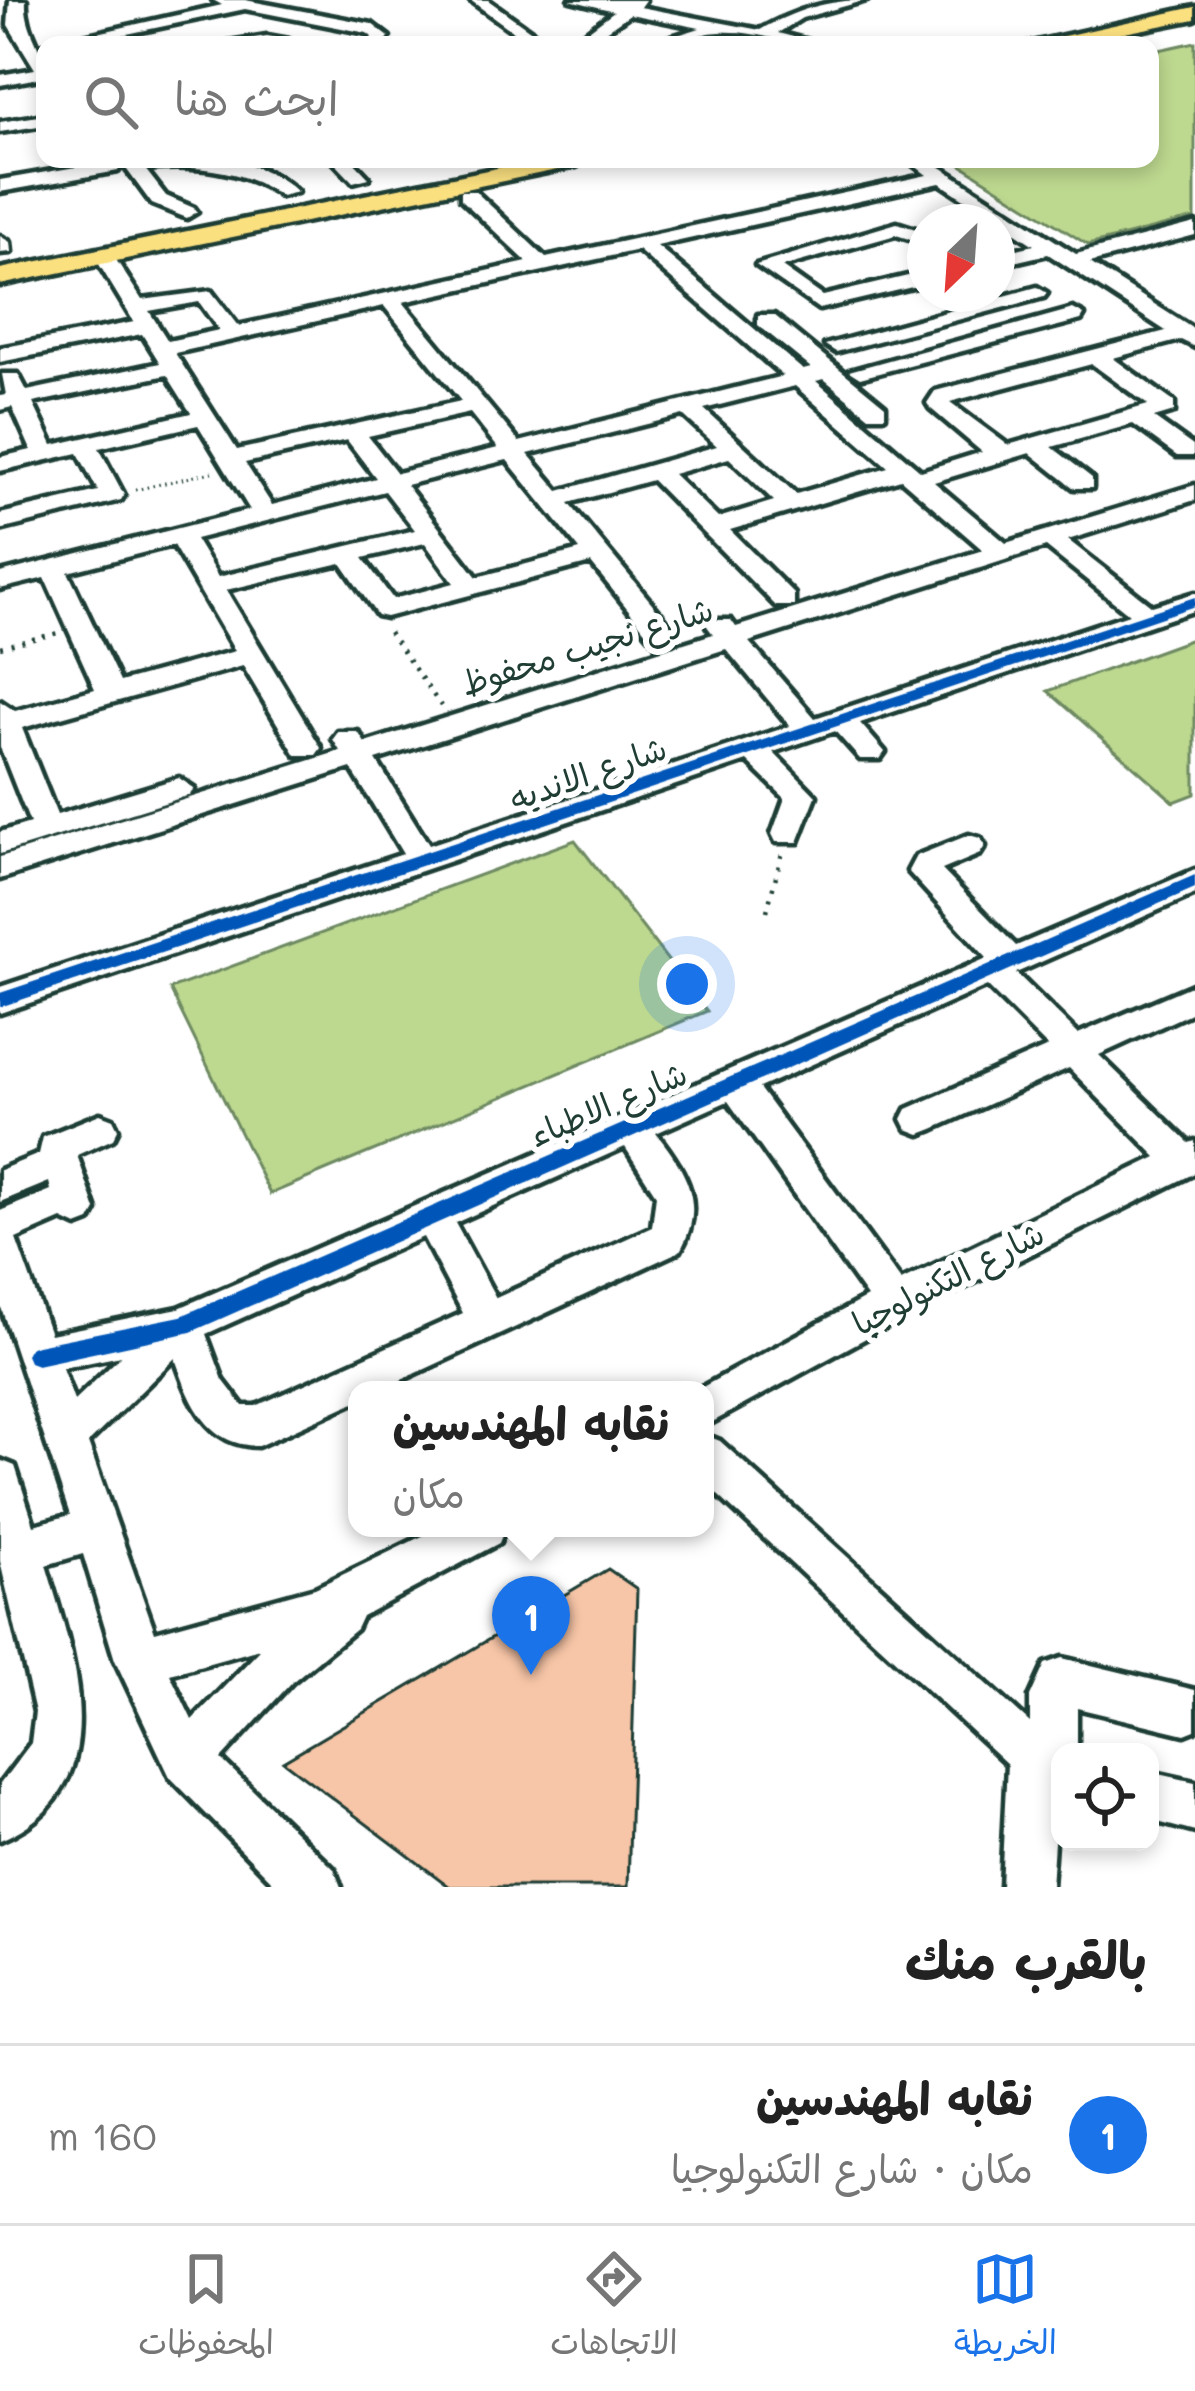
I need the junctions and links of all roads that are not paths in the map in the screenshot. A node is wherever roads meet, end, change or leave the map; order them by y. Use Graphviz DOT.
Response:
graph roads {
  1 [pos="18,0"];
  2 [pos="33,0"];
  3 [pos="202,0"];
  4 [pos="220,0"];
  5 [pos="288,0"];
  6 [pos="468,0"];
  7 [pos="478,0"];
  8 [pos="578,0"];
  9 [pos="799,0"];
  10 [pos="860,0"];
  11 [pos="243,4"];
  12 [pos="634,4"];
  13 [pos="821,9"];
  14 [pos="270,10"];
  15 [pos="344,10"];
  16 [pos="1195,13"];
  17 [pos="318,19"];
  18 [pos="55,25"];
  19 [pos="728,25"];
  20 [pos="766,33"];
  21 [pos="494,34"];
  22 [pos="1195,34"];
  23 [pos="1137,35"];
  24 [pos="36,36"];
  25 [pos="38,36"];
  26 [pos="56,36"];
  27 [pos="281,36"];
  28 [pos="380,36"];
  29 [pos="530,36"];
  30 [pos="591,36"];
  31 [pos="687,36"];
  32 [pos="778,36"];
  33 [pos="0,38"];
  34 [pos="36,39"];
  35 [pos="1159,39"];
  36 [pos="36,74"];
  37 [pos="0,80"];
  38 [pos="4,126"];
  39 [pos="36,129"];
  40 [pos="94,168"];
  41 [pos="122,168"];
  42 [pos="125,168"];
  43 [pos="216,168"];
  44 [pos="349,168"];
  45 [pos="411,168"];
  46 [pos="454,168"];
  47 [pos="531,168"];
  48 [pos="928,168"];
  49 [pos="496,175"];
  50 [pos="942,177"];
  51 [pos="360,178"];
  52 [pos="330,184"];
  53 [pos="14,187"];
  54 [pos="288,192"];
  55 [pos="468,195"];
  56 [pos="394,196"];
  57 [pos="187,212"];
  58 [pos="855,212"];
  59 [pos="142,214"];
  60 [pos="118,226"];
  61 [pos="907,229"];
  62 [pos="1195,230"];
  63 [pos="763,232"];
  64 [pos="884,232"];
  65 [pos="642,243"];
  66 [pos="1051,247"];
  67 [pos="792,254"];
  68 [pos="104,256"];
  69 [pos="1015,256"];
  70 [pos="1072,261"];
  71 [pos="542,265"];
  72 [pos="0,277"];
  73 [pos="907,282"];
  74 [pos="1037,293"];
  75 [pos="852,296"];
  76 [pos="389,299"];
  77 [pos="1015,299"];
  78 [pos="965,312"];
  79 [pos="981,312"];
  80 [pos="1073,315"];
  81 [pos="142,316"];
  82 [pos="766,320"];
  83 [pos="896,330"];
  84 [pos="1008,332"];
  85 [pos="232,334"];
  86 [pos="1189,337"];
  87 [pos="836,345"];
  88 [pos="927,353"];
  89 [pos="1096,356"];
  90 [pos="0,357"];
  91 [pos="167,358"];
  92 [pos="1056,367"];
  93 [pos="828,370"];
  94 [pos="860,371"];
  95 [pos="798,378"];
  96 [pos="974,388"];
  97 [pos="1195,399"];
  98 [pos="10,401"];
  99 [pos="476,405"];
  100 [pos="687,406"];
  101 [pos="1166,407"];
  102 [pos="877,411"];
  103 [pos="1137,416"];
  104 [pos="204,417"];
  105 [pos="353,432"];
  106 [pos="85,445"];
  107 [pos="1036,446"];
  108 [pos="734,449"];
  109 [pos="513,450"];
  110 [pos="1005,452"];
  111 [pos="45,454"];
  112 [pos="1190,461"];
  113 [pos="233,462"];
  114 [pos="0,464"];
  115 [pos="657,471"];
  116 [pos="911,475"];
  117 [pos="391,481"];
  118 [pos="1084,483"];
  119 [pos="1195,492"];
  120 [pos="553,500"];
  121 [pos="792,504"];
  122 [pos="265,514"];
  123 [pos="0,523"];
  124 [pos="713,527"];
  125 [pos="431,534"];
  126 [pos="180,535"];
  127 [pos="1051,539"];
  128 [pos="995,546"];
  129 [pos="597,553"];
  130 [pos="348,554"];
  131 [pos="53,567"];
  132 [pos="0,581"];
  133 [pos="212,586"];
  134 [pos="471,586"];
  135 [pos="785,600"];
  136 [pos="1195,602"];
  137 [pos="1149,616"];
  138 [pos="724,630"];
  139 [pos="665,638"];
  140 [pos="251,655"];
  141 [pos="111,693"];
  142 [pos="3,716"];
  143 [pos="841,720"];
  144 [pos="809,730"];
  145 [pos="353,746"];
  146 [pos="306,748"];
  147 [pos="752,749"];
  148 [pos="870,752"];
  149 [pos="47,828"];
  150 [pos="787,834"];
  151 [pos="0,843"];
  152 [pos="969,846"];
  153 [pos="422,860"];
  154 [pos="0,868"];
  155 [pos="1195,881"];
  156 [pos="1001,965"];
  157 [pos="1195,997"];
  158 [pos="0,1000"];
  159 [pos="1073,1051"];
  160 [pos="735,1083"];
  161 [pos="920,1119"];
  162 [pos="630,1126"];
  163 [pos="100,1129"];
  164 [pos="1189,1158"];
  165 [pos="0,1186"];
  166 [pos="70,1190"];
  167 [pos="431,1215"];
  168 [pos="0,1228"];
  169 [pos="0,1246"];
  170 [pos="894,1304"];
  171 [pos="488,1322"];
  172 [pos="183,1325"];
  173 [pos="37,1355"];
  174 [pos="354,1381"];
  175 [pos="348,1384"];
  176 [pos="714,1401"];
  177 [pos="64,1438"];
  178 [pos="714,1463"];
  179 [pos="0,1481"];
  180 [pos="94,1530"];
  181 [pos="467,1537"];
  182 [pos="18,1551"];
  183 [pos="370,1590"];
  184 [pos="138,1660"];
  185 [pos="1185,1710"];
  186 [pos="187,1760"];
  187 [pos="1048,1765"];
  188 [pos="1159,1798"];
  189 [pos="1195,1807"];
  190 [pos="0,1815"];
  191 [pos="316,1887"];
  192 [pos="1026,1887"];
  1 -- 24 [label="street"];
  2 -- 25 [label="street"];
  3 -- 18 [label="street"];
  4 -- 11 [label="street"];
  5 -- 14 [label="street"];
  6 -- 21 [label="street"];
  7 -- 29 [label="street"];
  8 -- 12 [label="street"];
  9 -- 13 [label="street"];
  10 -- 13 [label="street"];
  11 -- 14 [label="street"];
  11 -- 26 [label="street"];
  12 -- 19 [label="street"];
  12 -- 30 [label="street"];
  13 -- 20 [label="street"];
  14 -- 17 [label="street"];
  15 -- 17 [label="street"];
  16 -- 23 [label="main road"];
  17 -- 27 [label="street"];
  17 -- 28 [label="street"];
  19 -- 20 [label="street"];
  19 -- 31 [label="street"];
  20 -- 32 [label="street"];
  22 -- 35 [label="main road"];
  33 -- 34 [label="street"];
  36 -- 37 [label="street"];
  38 -- 39 [label="street"];
  40 -- 53 [label="street"];
  41 -- 59 [label="street"];
  42 -- 57 [label="street"];
  43 -- 54 [label="street"];
  44 -- 51 [label="street"];
  45 -- 51 [label="main road"];
  46 -- 49 [label="main road"];
  47 -- 49 [label="main road"];
  48 -- 50 [label="street"];
  49 -- 56 [label="main road"];
  50 -- 65 [label="street"];
  50 -- 66 [label="street"];
  51 -- 52 [label="main road"];
  52 -- 54 [label="main road"];
  52 -- 56 [label="main road"];
  54 -- 57 [label="main road"];
  55 -- 71 [label="street"];
  56 -- 68 [label="main road"];
  57 -- 60 [label="main road"];
  58 -- 64 [label="street"];
  61 -- 64 [label="street"];
  62 -- 70 [label="street"];
  63 -- 67 [label="street"];
  64 -- 67 [label="street"];
  65 -- 71 [label="street"];
  65 -- 95 [label="street"];
  66 -- 69 [label="street"];
  66 -- 70 [label="street"];
  67 -- 75 [label="street"];
  68 -- 72 [label="main road"];
  68 -- 81 [label="street"];
  70 -- 86 [label="street"];
  71 -- 76 [label="street"];
  73 -- 75 [label="street"];
  74 -- 77 [label="street"];
  75 -- 83 [label="street"];
  76 -- 85 [label="street"];
  76 -- 99 [label="street"];
  78 -- 83 [label="street"];
  79 -- 84 [label="street"];
  80 -- 84 [label="street"];
  81 -- 85 [label="street"];
  81 -- 90 [label="street"];
  81 -- 91 [label="street"];
  82 -- 93 [label="street"];
  83 -- 87 [label="street"];
  83 -- 88 [label="street"];
  84 -- 88 [label="street"];
  84 -- 92 [label="street"];
  85 -- 91 [label="street"];
  86 -- 89 [label="street"];
  88 -- 94 [label="street"];
  88 -- 96 [label="street"];
  89 -- 92 [label="street"];
  89 -- 101 [label="street"];
  90 -- 98 [label="street"];
  91 -- 98 [label="street"];
  91 -- 104 [label="street"];
  92 -- 96 [label="street"];
  93 -- 95 [label="street"];
  93 -- 102 [label="street"];
  95 -- 100 [label="street"];
  95 -- 116 [label="street"];
  96 -- 110 [label="street"];
  97 -- 101 [label="street"];
  98 -- 111 [label="street"];
  99 -- 105 [label="street"];
  99 -- 109 [label="street"];
  100 -- 108 [label="street"];
  100 -- 109 [label="street"];
  101 -- 103 [label="street"];
  103 -- 107 [label="street"];
  103 -- 112 [label="street"];
  104 -- 106 [label="street"];
  104 -- 113 [label="street"];
  105 -- 113 [label="street"];
  105 -- 117 [label="street"];
  106 -- 111 [label="street"];
  106 -- 123 [label="street"];
  107 -- 110 [label="street"];
  107 -- 118 [label="street"];
  108 -- 115 [label="street"];
  108 -- 121 [label="street"];
  109 -- 117 [label="street"];
  109 -- 120 [label="street"];
  110 -- 116 [label="street"];
  111 -- 114 [label="street"];
  112 -- 128 [label="street, شارع نجيب محفوظ"];
  113 -- 122 [label="street"];
  115 -- 120 [label="street"];
  115 -- 124 [label="street"];
  116 -- 121 [label="street"];
  116 -- 128 [label="street"];
  117 -- 122 [label="street"];
  117 -- 125 [label="street"];
  119 -- 127 [label="street, شارع نجيب محفوظ"];
  120 -- 129 [label="street"];
  121 -- 124 [label="street"];
  122 -- 126 [label="street"];
  124 -- 135 [label="street"];
  125 -- 130 [label="street"];
  125 -- 134 [label="street"];
  126 -- 131 [label="street"];
  126 -- 133 [label="street"];
  127 -- 128 [label="street, شارع نجيب محفوظ"];
  127 -- 137 [label="street"];
  128 -- 135 [label="street, شارع نجيب محفوظ"];
  128 -- 138 [label="street, شارع نجيب محفوظ"];
  129 -- 134 [label="street"];
  129 -- 139 [label="street"];
  130 -- 133 [label="street"];
  130 -- 134 [label="street"];
  131 -- 132 [label="street"];
  131 -- 141 [label="street"];
  133 -- 140 [label="street"];
  135 -- 138 [label="street, شارع نجيب محفوظ"];
  136 -- 137 [label="street, شارع الانديه"];
  137 -- 143 [label="street, شارع الانديه"];
  138 -- 139 [label="street, شارع نجيب محفوظ"];
  138 -- 144 [label="street"];
  138 -- 145 [label="street, شارع نجيب محفوظ"];
  139 -- 145 [label="street, شارع نجيب محفوظ"];
  140 -- 141 [label="street"];
  140 -- 146 [label="street"];
  141 -- 142 [label="street"];
  142 -- 149 [label="street"];
  143 -- 144 [label="street, شارع الانديه"];
  143 -- 148 [label="street"];
  144 -- 147 [label="street, شارع الانديه"];
  145 -- 146 [label="street, شارع نجيب محفوظ"];
  145 -- 153 [label="street"];
  145 -- 154 [label="street, شارع نجيب محفوظ"];
  146 -- 149 [label="street, شارع نجيب محفوظ"];
  147 -- 150 [label="street"];
  147 -- 153 [label="street, شارع الانديه"];
  149 -- 151 [label="street, شارع نجيب محفوظ"];
  152 -- 156 [label="street"];
  153 -- 158 [label="street, شارع الانديه"];
  155 -- 156 [label="street, شارع الاطباء"];
  156 -- 159 [label="street"];
  156 -- 160 [label="street, شارع الاطباء"];
  157 -- 159 [label="street"];
  159 -- 161 [label="street"];
  159 -- 164 [label="street"];
  160 -- 162 [label="street, شارع الاطباء"];
  160 -- 170 [label="street"];
  162 -- 167 [label="street, شارع الاطباء"];
  162 -- 171 [label="street"];
  163 -- 166 [label="street"];
  164 -- 170 [label="street, شارع التكنولوجيا"];
  165 -- 166 [label="street"];
  166 -- 168 [label="street"];
  167 -- 171 [label="street"];
  167 -- 172 [label="street, شارع الاطباء"];
  169 -- 173 [label="street"];
  170 -- 176 [label="street, شارع التكنولوجيا"];
  171 -- 174 [label="street"];
  172 -- 173 [label="street, شارع الاطباء"];
  172 -- 175 [label="street"];
  172 -- 177 [label="street, شارع الاطباء"];
  173 -- 177 [label="street"];
  177 -- 180 [label="street"];
  178 -- 187 [label="street"];
  179 -- 182 [label="street"];
  180 -- 182 [label="street"];
  180 -- 184 [label="street"];
  181 -- 183 [label="street"];
  182 -- 190 [label="street"];
  183 -- 184 [label="street"];
  183 -- 186 [label="street"];
  184 -- 186 [label="street"];
  185 -- 187 [label="street"];
  186 -- 191 [label="street"];
  187 -- 192 [label="street"];
  188 -- 189 [label="street"];
}
